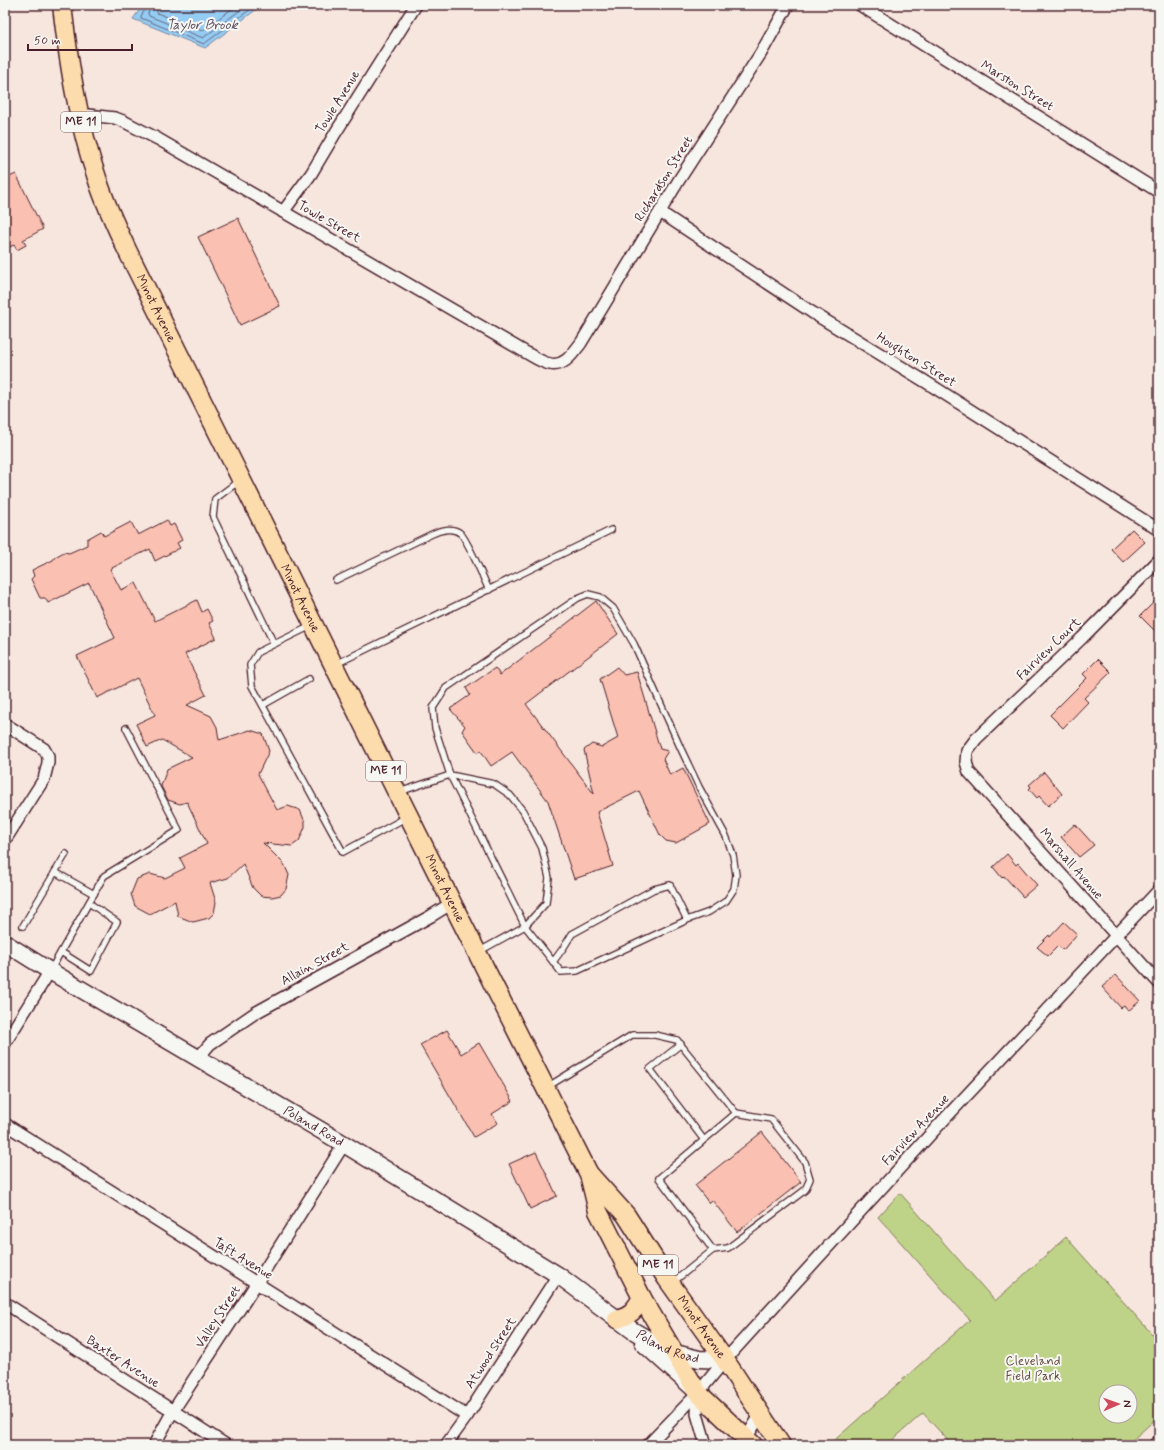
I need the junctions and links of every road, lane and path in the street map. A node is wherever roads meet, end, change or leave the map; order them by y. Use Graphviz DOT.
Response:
graph roads {
  1 [pos="62,5"];
  2 [pos="416,5"];
  3 [pos="788,5"];
  4 [pos="860,5"];
  5 [pos="79,114"];
  6 [pos="1159,192"];
  7 [pos="283,212"];
  8 [pos="660,212"];
  9 [pos="560,363"];
  10 [pos="241,480"];
  11 [pos="611,530"];
  12 [pos="1159,530"];
  13 [pos="1159,560"];
  14 [pos="336,580"];
  15 [pos="489,590"];
  16 [pos="313,625"];
  17 [pos="274,644"];
  18 [pos="333,666"];
  19 [pos="310,679"];
  20 [pos="263,705"];
  21 [pos="5,724"];
  22 [pos="126,728"];
  23 [pos="966,762"];
  24 [pos="450,775"];
  25 [pos="397,793"];
  26 [pos="408,816"];
  27 [pos="5,840"];
  28 [pos="66,854"];
  29 [pos="55,872"];
  30 [pos="1159,890"];
  31 [pos="94,894"];
  32 [pos="89,902"];
  33 [pos="452,903"];
  34 [pos="687,920"];
  35 [pos="22,926"];
  36 [pos="525,926"];
  37 [pos="1117,936"];
  38 [pos="5,943"];
  39 [pos="61,952"];
  40 [pos="477,953"];
  41 [pos="554,962"];
  42 [pos="50,971"];
  43 [pos="1159,983"];
  44 [pos="5,1043"];
  45 [pos="681,1044"];
  46 [pos="198,1058"];
  47 [pos="545,1088"];
  48 [pos="736,1114"];
  49 [pos="5,1124"];
  50 [pos="704,1140"];
  51 [pos="344,1144"];
  52 [pos="589,1174"];
  53 [pos="713,1250"];
  54 [pos="558,1275"];
  55 [pos="256,1284"];
  56 [pos="671,1284"];
  57 [pos="642,1298"];
  58 [pos="5,1303"];
  59 [pos="616,1319"];
  60 [pos="675,1353"];
  61 [pos="725,1360"];
  62 [pos="698,1393"];
  63 [pos="173,1411"];
  64 [pos="761,1414"];
  65 [pos="467,1416"];
  66 [pos="1159,1441"];
  67 [pos="747,1443"];
  68 [pos="154,1445"];
  69 [pos="226,1445"];
  70 [pos="446,1445"];
  71 [pos="648,1445"];
  72 [pos="706,1445"];
  73 [pos="781,1445"];
  74 [pos="1155,1445"];
  1 -- 5 [label="main road, Minot Avenue / ME 11"];
  2 -- 7 [label="street, Towle Avenue"];
  3 -- 8 [label="street, Richardson Street"];
  4 -- 6 [label="street, Marston Street"];
  5 -- 7 [label="street, Towle Street"];
  5 -- 10 [label="main road, Minot Avenue / ME 11"];
  7 -- 9 [label="street, Towle Street"];
  8 -- 9 [label="street, Richardson Street"];
  8 -- 12 [label="street, Houghton Street"];
  10 -- 16 [label="main road, Minot Avenue / ME 11"];
  10 -- 17 [label="lane"];
  11 -- 15 [label="lane"];
  13 -- 23 [label="street, Fairview Court"];
  14 -- 15 [label="lane"];
  15 -- 18 [label="lane"];
  16 -- 17 [label="lane"];
  16 -- 18 [label="main road, Minot Avenue / ME 11"];
  17 -- 20 [label="lane"];
  18 -- 25 [label="main road, Minot Avenue / ME 11"];
  19 -- 20 [label="lane"];
  20 -- 26 [label="lane"];
  21 -- 27 [label="street"];
  22 -- 31 [label="lane"];
  23 -- 37 [label="street, Marshall Avenue"];
  24 -- 25 [label="lane"];
  24 -- 34 [label="lane"];
  24 -- 36 [label="lane"];
  24 -- 36 [label="lane"];
  25 -- 26 [label="main road, Minot Avenue / ME 11"];
  26 -- 33 [label="main road, Minot Avenue / ME 11"];
  28 -- 29 [label="lane"];
  29 -- 31 [label="lane"];
  29 -- 35 [label="lane"];
  30 -- 37 [label="street, Fairview Avenue"];
  31 -- 32 [label="lane"];
  32 -- 39 [label="lane"];
  32 -- 39 [label="lane"];
  33 -- 40 [label="main road, Minot Avenue / ME 11"];
  33 -- 46 [label="street, Allain Street"];
  34 -- 41 [label="lane"];
  34 -- 41 [label="lane"];
  36 -- 40 [label="lane"];
  36 -- 41 [label="lane"];
  37 -- 43 [label="street, Marshall Avenue"];
  37 -- 61 [label="street, Fairview Avenue"];
  38 -- 42 [label="street, Poland Road"];
  39 -- 42 [label="lane"];
  40 -- 47 [label="main road, Minot Avenue / ME 11"];
  42 -- 44 [label="street"];
  42 -- 46 [label="street, Poland Road"];
  45 -- 47 [label="lane"];
  45 -- 48 [label="lane"];
  45 -- 50 [label="lane"];
  46 -- 51 [label="street, Poland Road"];
  47 -- 52 [label="main road, Minot Avenue / ME 11"];
  48 -- 50 [label="lane"];
  48 -- 53 [label="lane"];
  49 -- 55 [label="street, Taft Avenue"];
  50 -- 53 [label="lane"];
  51 -- 54 [label="street, Poland Road"];
  51 -- 55 [label="street, Valley Street"];
  52 -- 56 [label="main road, Minot Avenue / ME 11"];
  52 -- 57 [label="main road, Minot Avenue / ME 11"];
  53 -- 56 [label="lane"];
  54 -- 59 [label="street, Poland Road"];
  54 -- 65 [label="street, Atwood Street"];
  55 -- 63 [label="street, Valley Street"];
  55 -- 65 [label="street, Taft Avenue"];
  56 -- 61 [label="main road, Minot Avenue / ME 11"];
  57 -- 59 [label="main road"];
  57 -- 60 [label="main road, Minot Avenue / ME 11"];
  58 -- 63 [label="street, Baxter Avenue"];
  59 -- 60 [label="street, Poland Road"];
  59 -- 62 [label="street, Poland Road"];
  60 -- 61 [label="street, Poland Road"];
  60 -- 62 [label="main road, Minot Avenue / ME 11"];
  61 -- 62 [label="street, Fairview Avenue"];
  61 -- 64 [label="main road, Minot Avenue / ME 11"];
  62 -- 67 [label="main road, ME 11"];
  62 -- 71 [label="street, Fairview Avenue"];
  62 -- 72 [label="street"];
  63 -- 68 [label="street, Valley Street"];
  63 -- 69 [label="street, Baxter Avenue"];
  64 -- 67 [label="street"];
  64 -- 73 [label="main road, Minot Avenue / ME 11"];
  65 -- 70 [label="street, Atwood Street"];
  66 -- 74 [label="street"];
}
